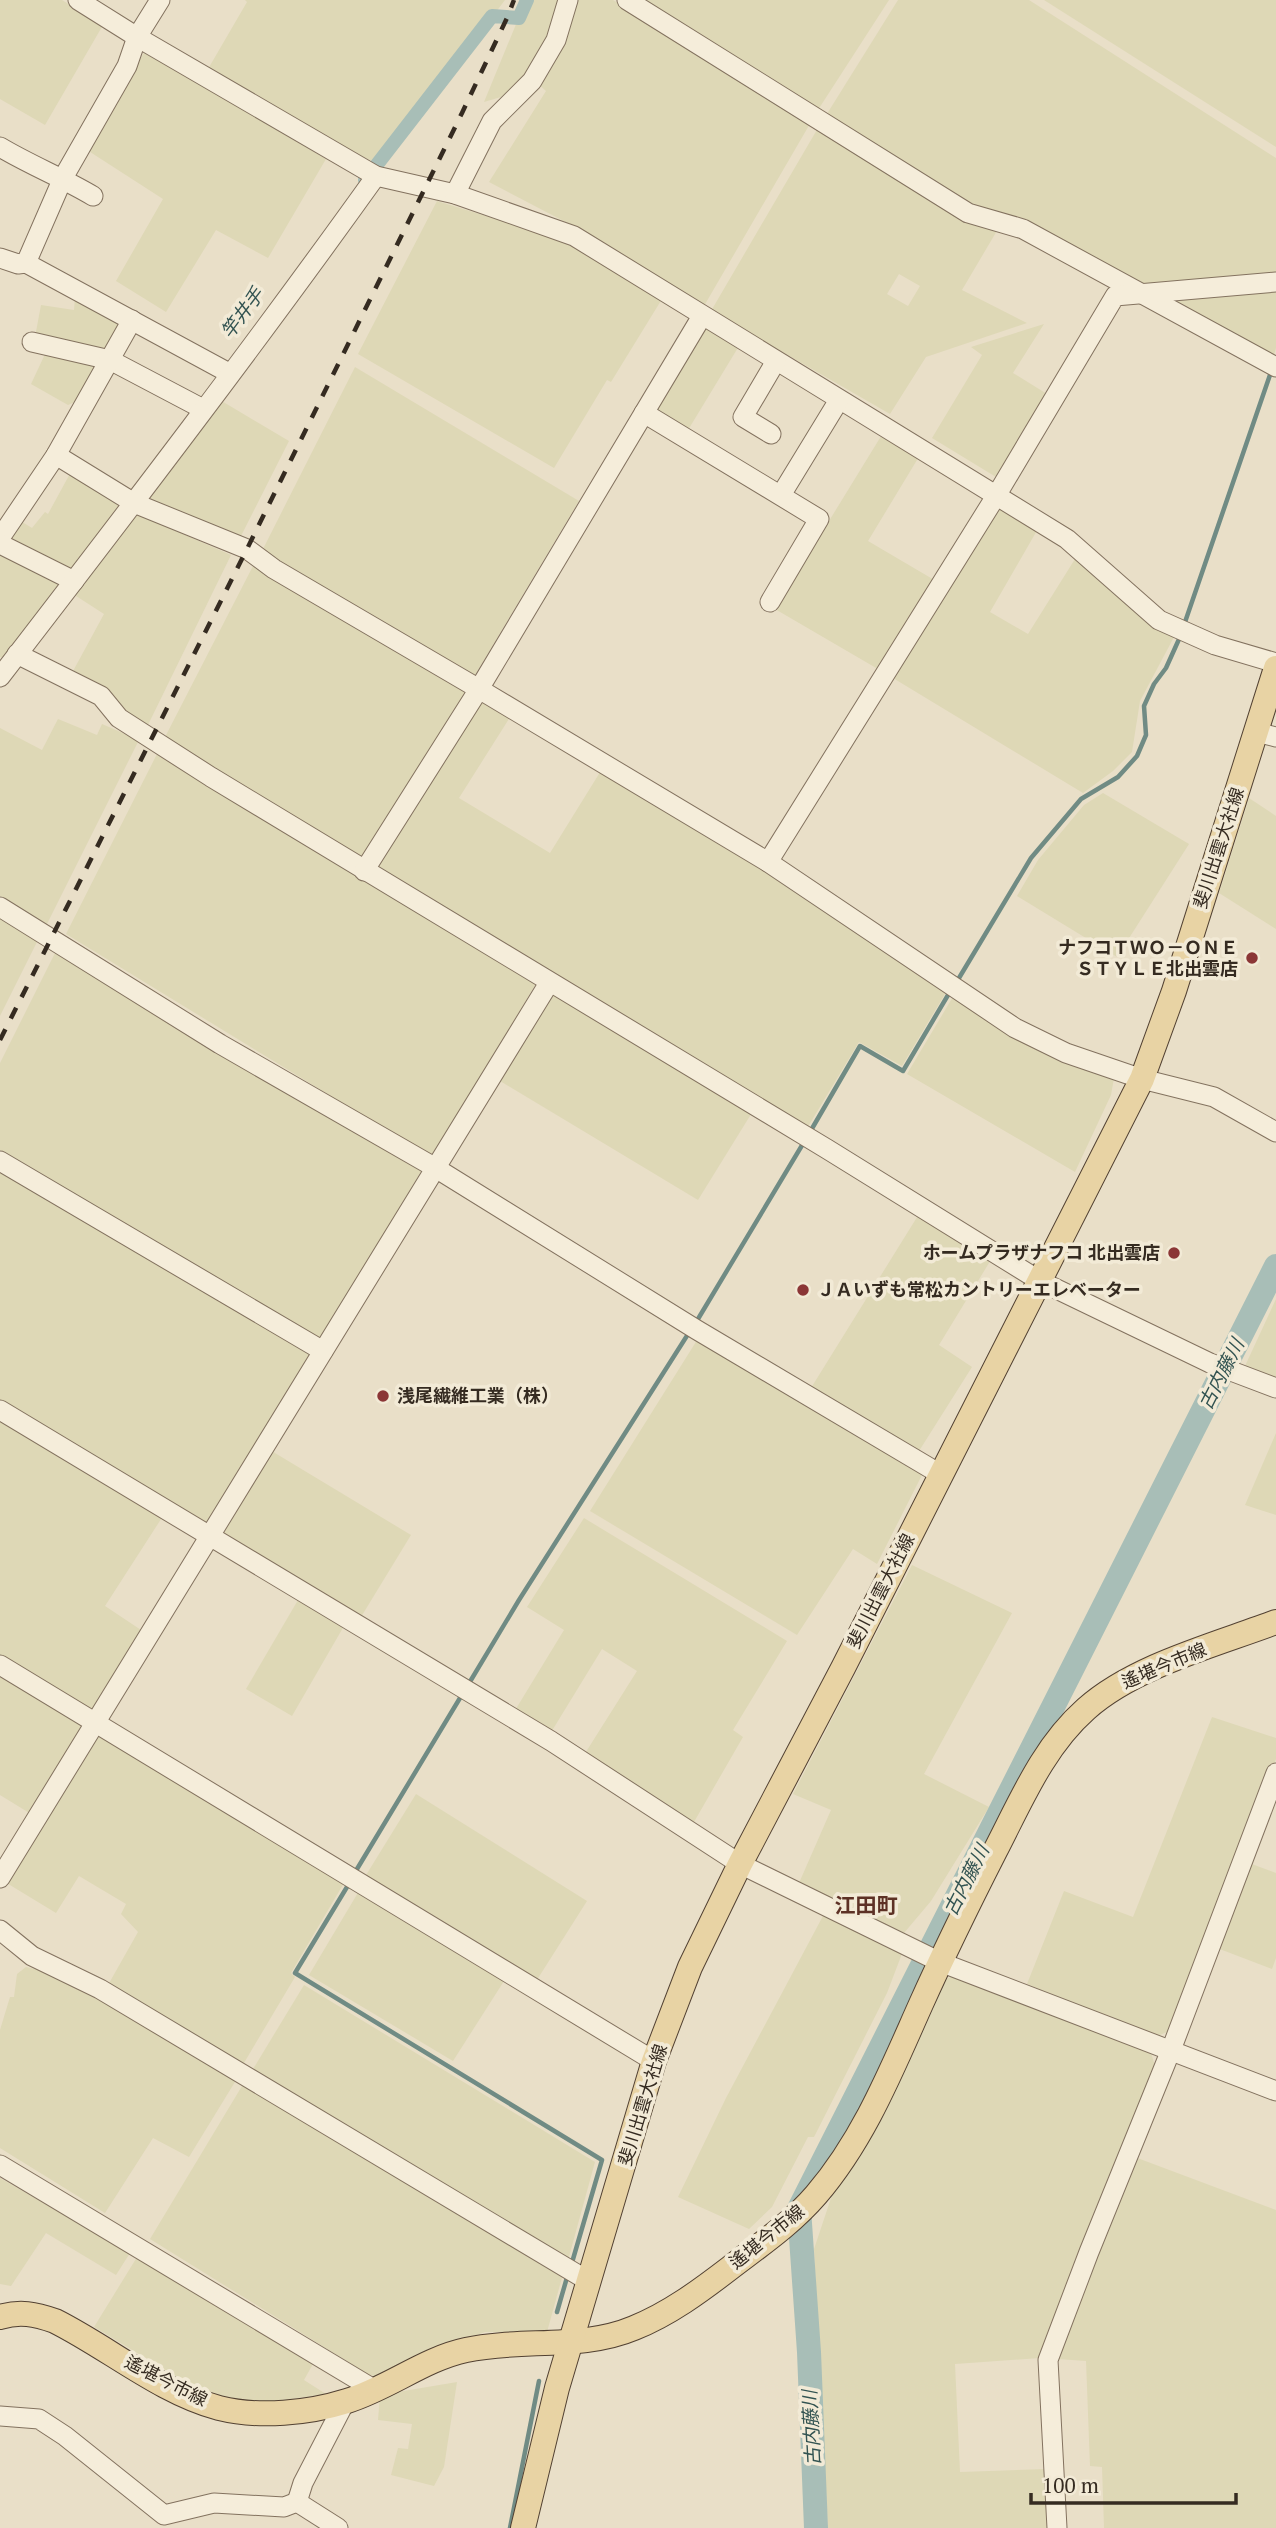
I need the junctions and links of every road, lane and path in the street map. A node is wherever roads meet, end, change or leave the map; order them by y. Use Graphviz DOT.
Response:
graph roads {
  1 [pos="78,0"];
  2 [pos="160,0"];
  3 [pos="568,0"];
  4 [pos="627,0"];
  5 [pos="137,37"];
  6 [pos="0,147"];
  7 [pos="376,176"];
  8 [pos="63,178"];
  9 [pos="455,194"];
  10 [pos="93,196"];
  11 [pos="0,258"];
  12 [pos="26,263"];
  13 [pos="1276,282"];
  14 [pos="1146,295"];
  15 [pos="702,316"];
  16 [pos="132,320"];
  17 [pos="32,342"];
  18 [pos="110,360"];
  19 [pos="776,361"];
  20 [pos="1276,368"];
  21 [pos="229,373"];
  22 [pos="839,400"];
  23 [pos="203,409"];
  24 [pos="644,414"];
  25 [pos="771,434"];
  26 [pos="56,455"];
  27 [pos="781,495"];
  28 [pos="996,496"];
  29 [pos="134,503"];
  30 [pos="0,538"];
  31 [pos="0,544"];
  32 [pos="74,581"];
  33 [pos="770,602"];
  34 [pos="17,654"];
  35 [pos="1276,663"];
  36 [pos="1276,668"];
  37 [pos="0,677"];
  38 [pos="478,689"];
  39 [pos="1266,734"];
  40 [pos="768,862"];
  41 [pos="364,871"];
  42 [pos="0,907"];
  43 [pos="549,983"];
  44 [pos="1142,1079"];
  45 [pos="1276,1132"];
  46 [pos="0,1161"];
  47 [pos="434,1167"];
  48 [pos="1040,1281"];
  49 [pos="323,1351"];
  50 [pos="1276,1388"];
  51 [pos="0,1410"];
  52 [pos="940,1474"];
  53 [pos="209,1538"];
  54 [pos="1276,1622"];
  55 [pos="0,1665"];
  56 [pos="96,1723"];
  57 [pos="1276,1773"];
  58 [pos="740,1864"];
  59 [pos="0,1878"];
  60 [pos="0,1930"];
  61 [pos="940,1962"];
  62 [pos="1171,2050"];
  63 [pos="654,2061"];
  64 [pos="1276,2091"];
  65 [pos="0,2165"];
  66 [pos="590,2283"];
  67 [pos="0,2317"];
  68 [pos="571,2341"];
  69 [pos="375,2390"];
  70 [pos="345,2402"];
  71 [pos="0,2416"];
  72 [pos="297,2502"];
  73 [pos="1057,2520"];
  74 [pos="338,2528"];
  75 [pos="523,2528"];
  76 [pos="1070,2528"];
  1 -- 5 [label="street"];
  2 -- 5 [label="street"];
  3 -- 9 [label="street"];
  4 -- 14 [label="street"];
  5 -- 7 [label="street"];
  5 -- 8 [label="street"];
  6 -- 8 [label="street"];
  7 -- 9 [label="street"];
  7 -- 21 [label="street"];
  8 -- 10 [label="street"];
  8 -- 12 [label="street"];
  9 -- 15 [label="street"];
  11 -- 12 [label="street"];
  12 -- 16 [label="street"];
  13 -- 14 [label="street"];
  14 -- 20 [label="street"];
  14 -- 28 [label="street"];
  15 -- 19 [label="street"];
  15 -- 24 [label="street"];
  16 -- 18 [label="street"];
  16 -- 21 [label="street"];
  17 -- 18 [label="street"];
  18 -- 23 [label="street"];
  18 -- 26 [label="street"];
  19 -- 22 [label="street"];
  19 -- 25 [label="street"];
  21 -- 23 [label="street"];
  22 -- 27 [label="street"];
  22 -- 28 [label="street"];
  23 -- 29 [label="street"];
  24 -- 27 [label="street"];
  24 -- 38 [label="street"];
  26 -- 29 [label="street"];
  26 -- 30 [label="street"];
  27 -- 33 [label="street"];
  28 -- 35 [label="street"];
  28 -- 40 [label="street"];
  29 -- 32 [label="street"];
  29 -- 38 [label="street"];
  31 -- 32 [label="street"];
  32 -- 34 [label="street"];
  34 -- 37 [label="street"];
  34 -- 41 [label="street"];
  36 -- 39 [label="main road, 斐川出雲大社線"];
  38 -- 40 [label="street"];
  38 -- 41 [label="street"];
  39 -- 44 [label="main road, 斐川出雲大社線"];
  40 -- 44 [label="street"];
  41 -- 43 [label="street"];
  42 -- 47 [label="street"];
  43 -- 47 [label="street"];
  43 -- 48 [label="street"];
  44 -- 45 [label="street"];
  44 -- 48 [label="main road, 斐川出雲大社線"];
  46 -- 49 [label="street"];
  47 -- 49 [label="street"];
  47 -- 52 [label="street"];
  48 -- 50 [label="street"];
  48 -- 52 [label="main road, 斐川出雲大社線"];
  49 -- 53 [label="street"];
  51 -- 53 [label="street"];
  52 -- 58 [label="main road, 斐川出雲大社線"];
  53 -- 56 [label="street"];
  53 -- 58 [label="street"];
  54 -- 61 [label="main road, 遙堪今市線"];
  55 -- 56 [label="street"];
  56 -- 59 [label="street"];
  56 -- 63 [label="street"];
  57 -- 62 [label="street"];
  58 -- 61 [label="street"];
  58 -- 63 [label="main road, 斐川出雲大社線"];
  60 -- 66 [label="street"];
  61 -- 62 [label="street"];
  61 -- 68 [label="main road, 遙堪今市線"];
  62 -- 64 [label="street"];
  62 -- 73 [label="street"];
  63 -- 66 [label="main road, 斐川出雲大社線"];
  65 -- 69 [label="street"];
  66 -- 68 [label="main road, 斐川出雲大社線"];
  67 -- 70 [label="main road, 遙堪今市線"];
  68 -- 69 [label="main road, 遙堪今市線"];
  68 -- 75 [label="main road, 斐川出雲大社線"];
  69 -- 70 [label="main road, 遙堪今市線"];
  70 -- 72 [label="street"];
  71 -- 72 [label="street"];
  72 -- 74 [label="street"];
  73 -- 76 [label="street"];
}
